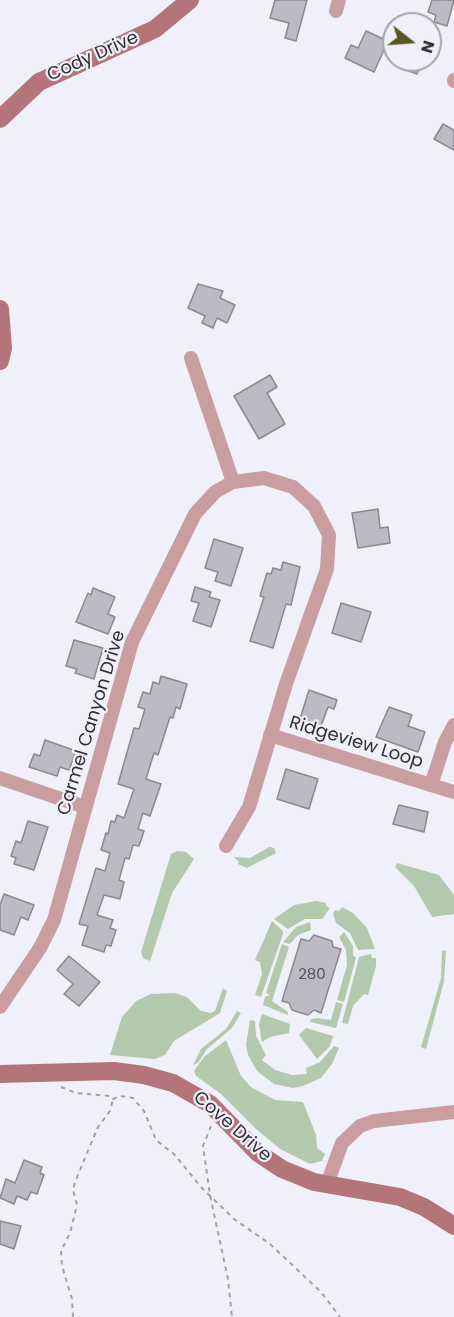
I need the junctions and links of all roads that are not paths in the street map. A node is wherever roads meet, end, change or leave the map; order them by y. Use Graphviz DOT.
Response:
graph roads {
  1 [pos="190,0"];
  2 [pos="0,119"];
  3 [pos="0,309"];
  4 [pos="191,358"];
  5 [pos="0,361"];
  6 [pos="233,482"];
  7 [pos="454,725"];
  8 [pos="270,735"];
  9 [pos="0,778"];
  10 [pos="431,785"];
  11 [pos="454,792"];
  12 [pos="85,807"];
  13 [pos="226,846"];
  14 [pos="0,1007"];
  15 [pos="0,1074"];
  16 [pos="454,1112"];
  17 [pos="327,1184"];
  18 [pos="454,1226"];
  1 -- 2 [label="main road, Cody Drive"];
  3 -- 5 [label="main road"];
  4 -- 6 [label="street"];
  6 -- 8 [label="street, Carmel Canyon Drive"];
  6 -- 12 [label="street, Carmel Canyon Drive"];
  7 -- 10 [label="street, Ridgeview Loop"];
  8 -- 10 [label="street, Ridgeview Loop"];
  8 -- 13 [label="street, Carmel Canyon Drive"];
  9 -- 12 [label="street"];
  10 -- 11 [label="street, Ridgeview Loop"];
  12 -- 14 [label="street, Carmel Canyon Drive"];
  15 -- 17 [label="main road, Cove Drive"];
  16 -- 17 [label="street"];
  17 -- 18 [label="main road, Cove Drive"];
}
